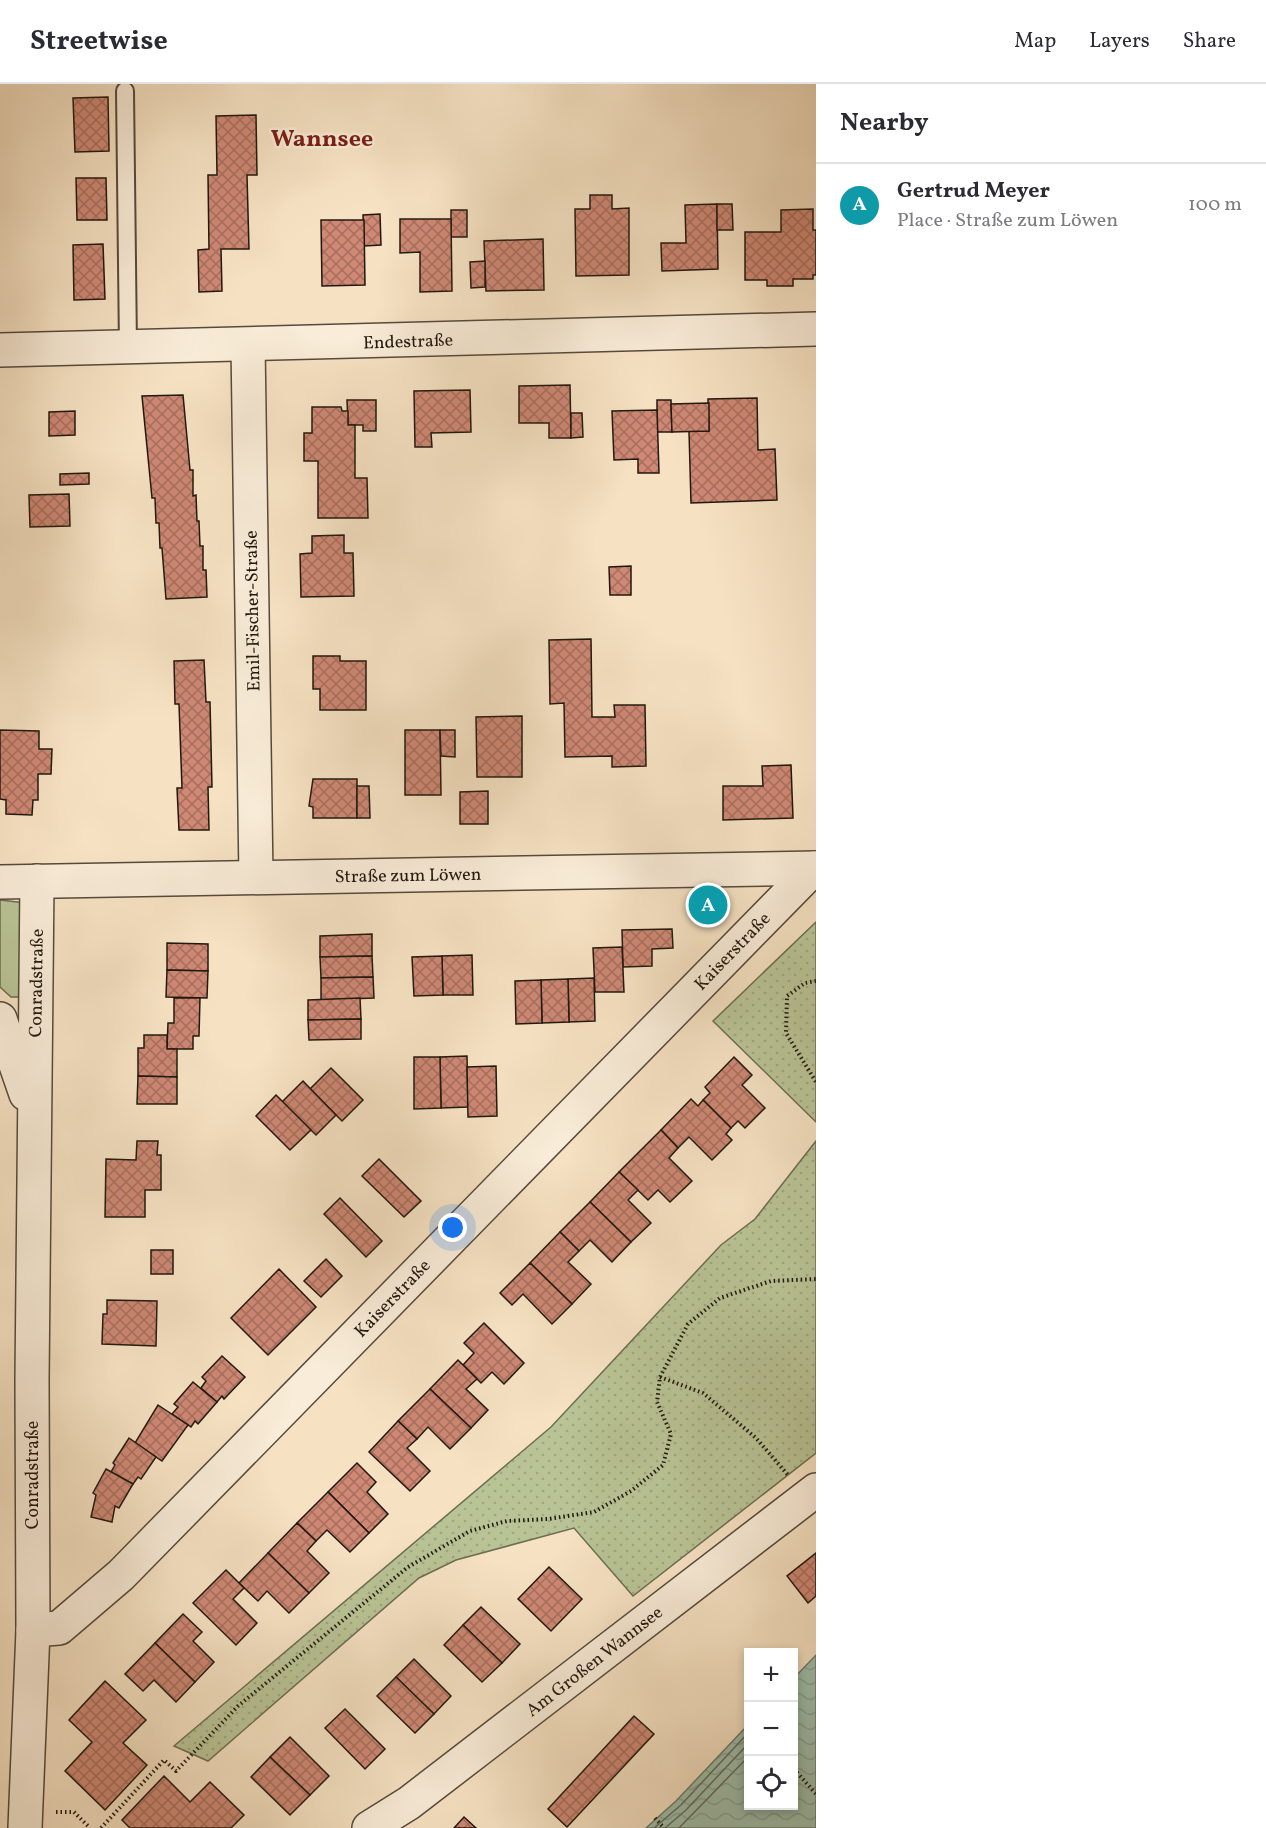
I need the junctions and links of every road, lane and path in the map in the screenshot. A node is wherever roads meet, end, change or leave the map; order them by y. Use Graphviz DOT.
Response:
graph roads {
  1 [pos="125,91"];
  2 [pos="816,329"];
  3 [pos="248,345"];
  4 [pos="128,348"];
  5 [pos="0,350"];
  6 [pos="815,868"];
  7 [pos="256,877"];
  8 [pos="38,881"];
  9 [pos="0,882"];
  10 [pos="816,981"];
  11 [pos="0,1019"];
  12 [pos="816,1083"];
  13 [pos="35,1121"];
  14 [pos="816,1279"];
  15 [pos="660,1377"];
  16 [pos="811,1494"];
  17 [pos="33,1630"];
  18 [pos="798,1773"];
  19 [pos="816,1794"];
  20 [pos="655,1818"];
  21 [pos="25,1820"];
  22 [pos="90,1828"];
  23 [pos="101,1828"];
  24 [pos="369,1828"];
  25 [pos="664,1828"];
  1 -- 4 [label="lane"];
  2 -- 3 [label="street, Endestraße"];
  3 -- 4 [label="street, Endestraße"];
  3 -- 7 [label="street, Emil-Fischer-Straße"];
  4 -- 5 [label="street, Endestraße"];
  6 -- 7 [label="street, Straße zum Löwen"];
  6 -- 17 [label="street, Kaiserstraße"];
  7 -- 8 [label="street, Straße zum Löwen"];
  8 -- 9 [label="street, Straße zum Löwen"];
  8 -- 13 [label="street, Conradstraße"];
  10 -- 12 [label="path"];
  11 -- 13 [label="street, Conradstraße"];
  13 -- 17 [label="street, Conradstraße"];
  14 -- 15 [label="path"];
  15 -- 16 [label="path"];
  15 -- 23 [label="path"];
  16 -- 24 [label="street, Am Großen Wannsee"];
  17 -- 21 [label="street, Conradstraße"];
  18 -- 19 [label="path"];
  20 -- 25 [label="path"];
  21 -- 22 [label="path"];
}
